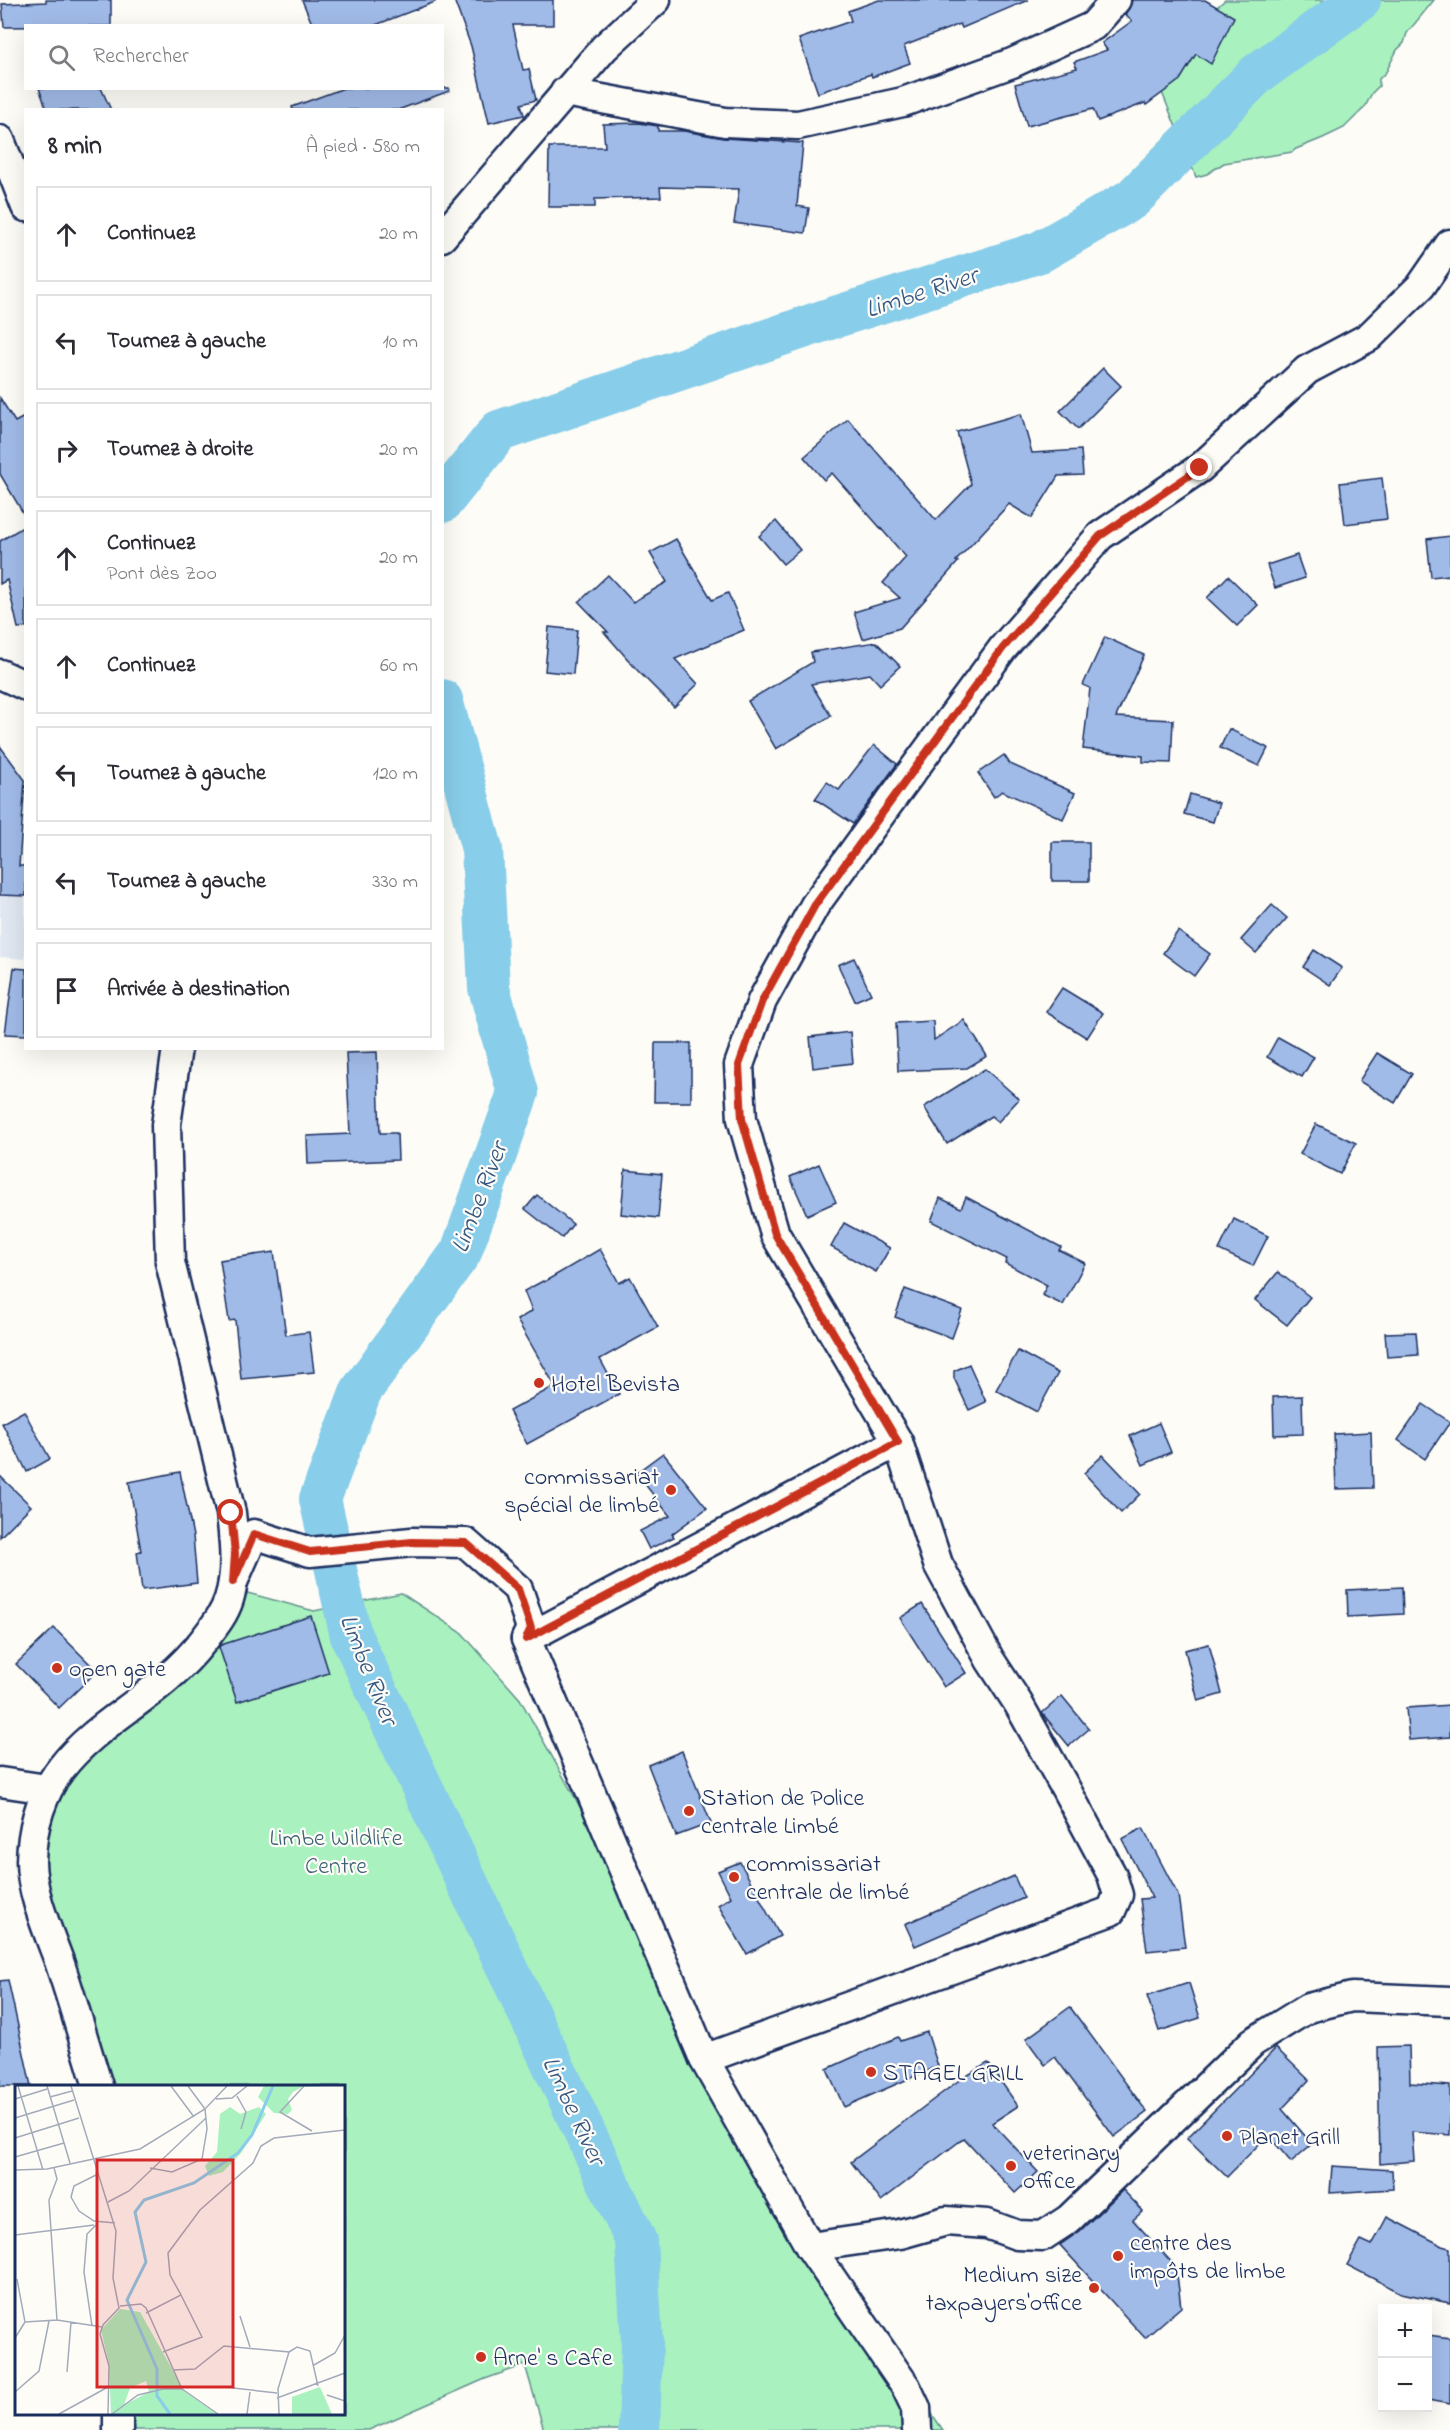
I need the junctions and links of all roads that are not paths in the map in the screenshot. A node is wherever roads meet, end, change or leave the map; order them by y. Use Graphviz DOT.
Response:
graph roads {
  1 [pos="656,0"];
  2 [pos="1116,0"];
  3 [pos="566,92"];
  4 [pos="1,148"];
  5 [pos="24,202"];
  6 [pos="444,235"];
  7 [pos="1450,244"];
  8 [pos="0,674"];
  9 [pos="24,686"];
  10 [pos="24,687"];
  11 [pos="0,692"];
  12 [pos="177,1050"];
  13 [pos="898,1442"];
  14 [pos="233,1582"];
  15 [pos="526,1639"];
  16 [pos="0,1782"];
  17 [pos="47,1789"];
  18 [pos="1450,2001"];
  19 [pos="704,2059"];
  20 [pos="98,2085"];
  21 [pos="810,2247"];
  22 [pos="917,2430"];
  1 -- 3 [label="street"];
  2 -- 3 [label="street"];
  3 -- 6 [label="street"];
  4 -- 5 [label="street"];
  7 -- 13 [label="street"];
  8 -- 9 [label="street"];
  10 -- 11 [label="street"];
  12 -- 14 [label="street"];
  13 -- 15 [label="street"];
  13 -- 19 [label="street"];
  14 -- 15 [label="street"];
  14 -- 17 [label="street"];
  15 -- 19 [label="street"];
  16 -- 17 [label="street"];
  17 -- 20 [label="street"];
  18 -- 21 [label="street"];
  19 -- 21 [label="street"];
  21 -- 22 [label="street"];
}
